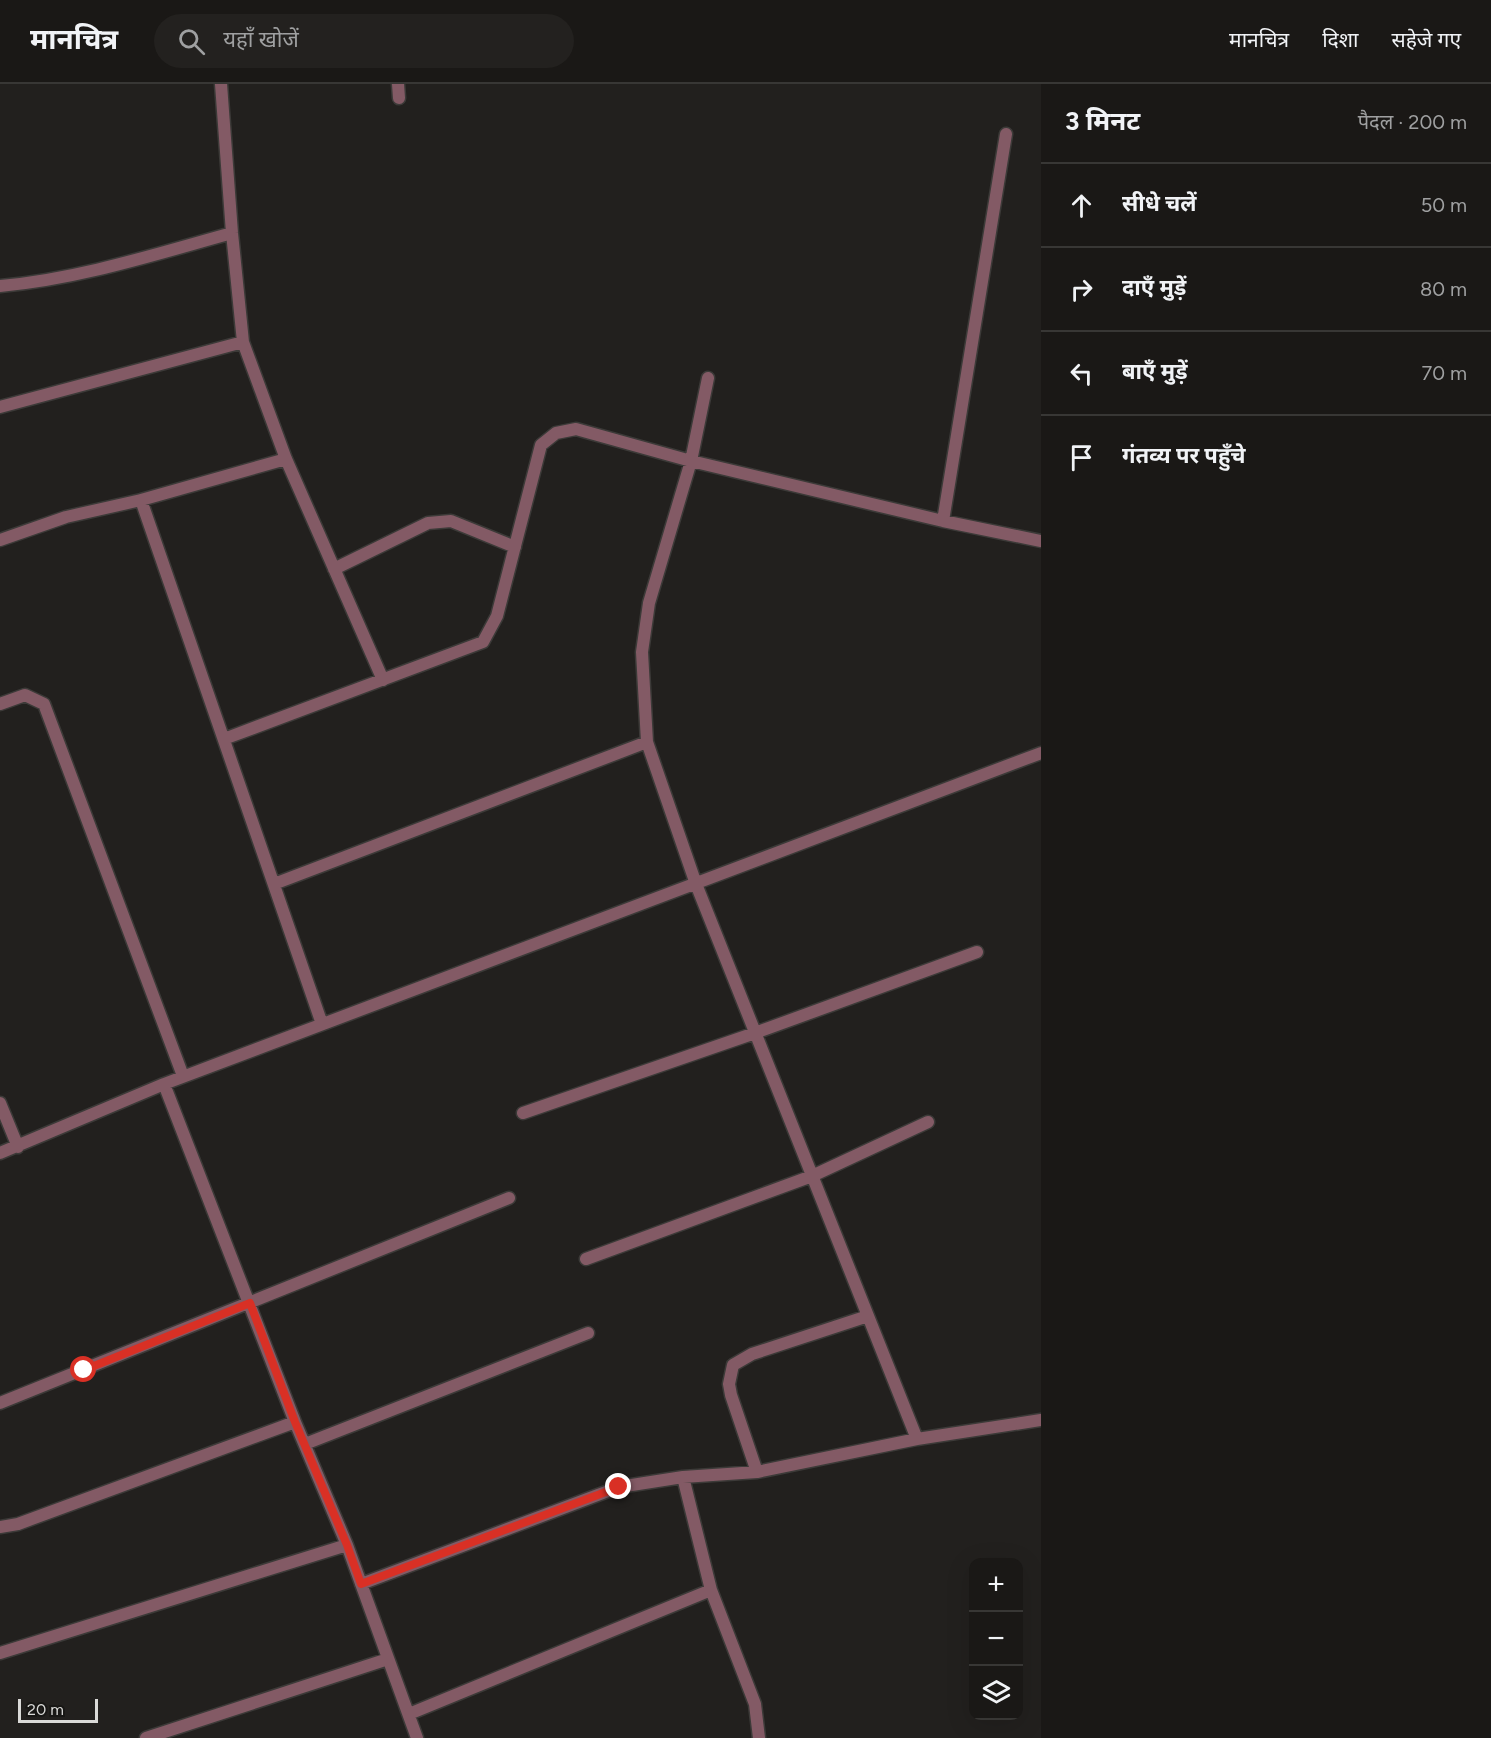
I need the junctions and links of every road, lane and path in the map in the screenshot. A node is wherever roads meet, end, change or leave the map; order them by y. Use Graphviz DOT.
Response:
graph roads {
  1 [pos="221,84"];
  2 [pos="398,84"];
  3 [pos="399,98"];
  4 [pos="1006,134"];
  5 [pos="232,232"];
  6 [pos="0,286"];
  7 [pos="243,342"];
  8 [pos="708,378"];
  9 [pos="0,407"];
  10 [pos="286,459"];
  11 [pos="691,461"];
  12 [pos="141,500"];
  13 [pos="943,521"];
  14 [pos="0,540"];
  15 [pos="1041,541"];
  16 [pos="515,547"];
  17 [pos="334,569"];
  18 [pos="383,680"];
  19 [pos="0,704"];
  20 [pos="224,739"];
  21 [pos="646,742"];
  22 [pos="1041,753"];
  23 [pos="274,884"];
  24 [pos="696,884"];
  25 [pos="977,952"];
  26 [pos="322,1024"];
  27 [pos="755,1033"];
  28 [pos="183,1076"];
  29 [pos="164,1084"];
  30 [pos="0,1103"];
  31 [pos="524,1113"];
  32 [pos="928,1122"];
  33 [pos="18,1147"];
  34 [pos="0,1153"];
  35 [pos="812,1176"];
  36 [pos="509,1198"];
  37 [pos="586,1259"];
  38 [pos="250,1303"];
  39 [pos="868,1316"];
  40 [pos="588,1333"];
  41 [pos="0,1403"];
  42 [pos="1041,1420"];
  43 [pos="295,1422"];
  44 [pos="917,1439"];
  45 [pos="305,1444"];
  46 [pos="757,1472"];
  47 [pos="683,1477"];
  48 [pos="0,1527"];
  49 [pos="347,1545"];
  50 [pos="361,1584"];
  51 [pos="711,1590"];
  52 [pos="0,1653"];
  53 [pos="388,1659"];
  54 [pos="409,1714"];
  55 [pos="146,1738"];
  56 [pos="417,1738"];
  57 [pos="759,1738"];
  1 -- 5 [label="street"];
  2 -- 3 [label="street"];
  4 -- 13 [label="street"];
  5 -- 6 [label="street"];
  5 -- 7 [label="street"];
  7 -- 9 [label="street"];
  7 -- 10 [label="street"];
  8 -- 11 [label="street"];
  10 -- 12 [label="street"];
  10 -- 17 [label="street"];
  11 -- 13 [label="street"];
  11 -- 16 [label="street"];
  11 -- 21 [label="street"];
  12 -- 14 [label="street"];
  12 -- 20 [label="street"];
  13 -- 15 [label="street"];
  16 -- 17 [label="street"];
  16 -- 18 [label="street"];
  17 -- 18 [label="street"];
  18 -- 20 [label="street"];
  19 -- 28 [label="street"];
  20 -- 23 [label="street"];
  21 -- 23 [label="street"];
  21 -- 24 [label="street"];
  22 -- 24 [label="street"];
  23 -- 26 [label="street"];
  24 -- 26 [label="street"];
  24 -- 27 [label="street"];
  25 -- 27 [label="street"];
  26 -- 28 [label="street"];
  27 -- 31 [label="street"];
  27 -- 35 [label="street"];
  28 -- 29 [label="street"];
  29 -- 33 [label="street"];
  29 -- 38 [label="street"];
  30 -- 33 [label="street"];
  32 -- 35 [label="street"];
  33 -- 34 [label="street"];
  35 -- 37 [label="street"];
  35 -- 39 [label="street"];
  36 -- 38 [label="street"];
  38 -- 41 [label="street"];
  38 -- 43 [label="street"];
  39 -- 44 [label="street"];
  39 -- 46 [label="street"];
  40 -- 45 [label="street"];
  42 -- 44 [label="street"];
  43 -- 45 [label="street"];
  43 -- 48 [label="street"];
  44 -- 46 [label="street"];
  45 -- 49 [label="street"];
  46 -- 47 [label="street"];
  47 -- 50 [label="street"];
  47 -- 51 [label="street"];
  49 -- 50 [label="street"];
  49 -- 52 [label="street"];
  50 -- 53 [label="street"];
  51 -- 54 [label="street"];
  51 -- 57 [label="street"];
  53 -- 54 [label="street"];
  53 -- 55 [label="street"];
  54 -- 56 [label="street"];
}
